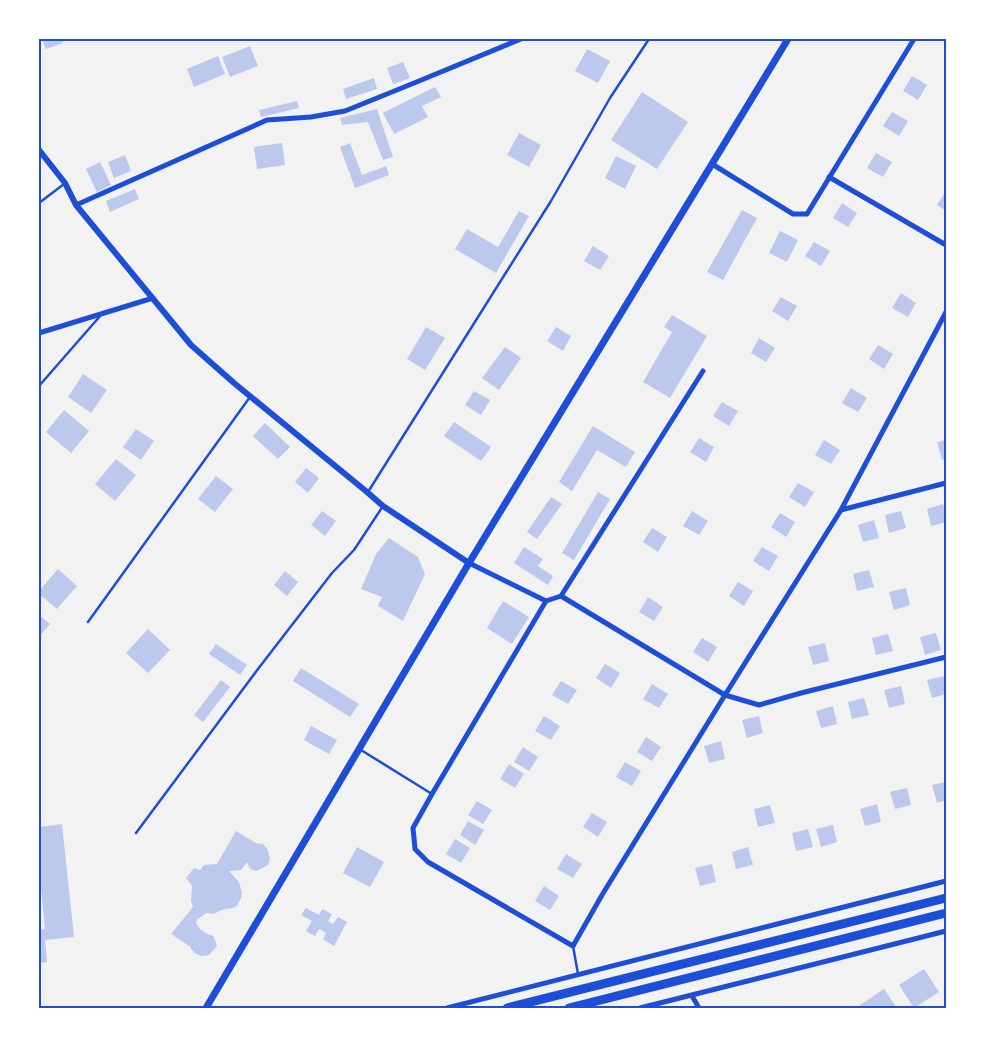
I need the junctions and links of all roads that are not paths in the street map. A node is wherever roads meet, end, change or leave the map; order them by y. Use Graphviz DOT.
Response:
graph roads {
  1 [pos="520,39"];
  2 [pos="649,39"];
  3 [pos="788,39"];
  4 [pos="914,39"];
  5 [pos="39,150"];
  6 [pos="712,164"];
  7 [pos="830,177"];
  8 [pos="65,183"];
  9 [pos="39,203"];
  10 [pos="76,205"];
  11 [pos="946,245"];
  12 [pos="152,298"];
  13 [pos="946,312"];
  14 [pos="102,314"];
  15 [pos="39,332"];
  16 [pos="703,371"];
  17 [pos="39,386"];
  18 [pos="251,396"];
  19 [pos="946,483"];
  20 [pos="367,492"];
  21 [pos="383,506"];
  22 [pos="842,510"];
  23 [pos="469,563"];
  24 [pos="561,596"];
  25 [pos="546,601"];
  26 [pos="88,622"];
  27 [pos="946,657"];
  28 [pos="725,695"];
  29 [pos="359,749"];
  30 [pos="432,794"];
  31 [pos="136,834"];
  32 [pos="946,881"];
  33 [pos="946,898"];
  34 [pos="946,913"];
  35 [pos="946,931"];
  36 [pos="573,946"];
  37 [pos="578,975"];
  38 [pos="692,996"];
  39 [pos="206,1008"];
  40 [pos="446,1008"];
  41 [pos="507,1008"];
  42 [pos="569,1008"];
  43 [pos="640,1008"];
  44 [pos="699,1008"];
  1 -- 10 [label="street"];
  2 -- 20 [label="lane"];
  3 -- 6 [label="main road"];
  4 -- 7 [label="street"];
  5 -- 8 [label="street"];
  6 -- 7 [label="street"];
  6 -- 23 [label="main road"];
  7 -- 11 [label="street"];
  8 -- 9 [label="lane"];
  8 -- 10 [label="street"];
  10 -- 12 [label="street"];
  12 -- 14 [label="street"];
  12 -- 18 [label="street"];
  13 -- 22 [label="street"];
  14 -- 15 [label="street"];
  14 -- 17 [label="lane"];
  16 -- 24 [label="street"];
  18 -- 20 [label="street"];
  18 -- 26 [label="lane"];
  19 -- 22 [label="street"];
  20 -- 21 [label="street"];
  21 -- 23 [label="street"];
  21 -- 31 [label="lane"];
  22 -- 28 [label="street"];
  23 -- 25 [label="street"];
  23 -- 29 [label="main road"];
  24 -- 25 [label="street"];
  24 -- 28 [label="street"];
  25 -- 30 [label="street"];
  27 -- 28 [label="street"];
  28 -- 36 [label="street"];
  29 -- 30 [label="lane"];
  29 -- 39 [label="main road"];
  30 -- 36 [label="street"];
  32 -- 37 [label="street"];
  33 -- 41 [label="highway"];
  34 -- 42 [label="highway"];
  35 -- 38 [label="street"];
  36 -- 37 [label="lane"];
  37 -- 40 [label="street"];
  38 -- 43 [label="street"];
  38 -- 44 [label="street"];
}
